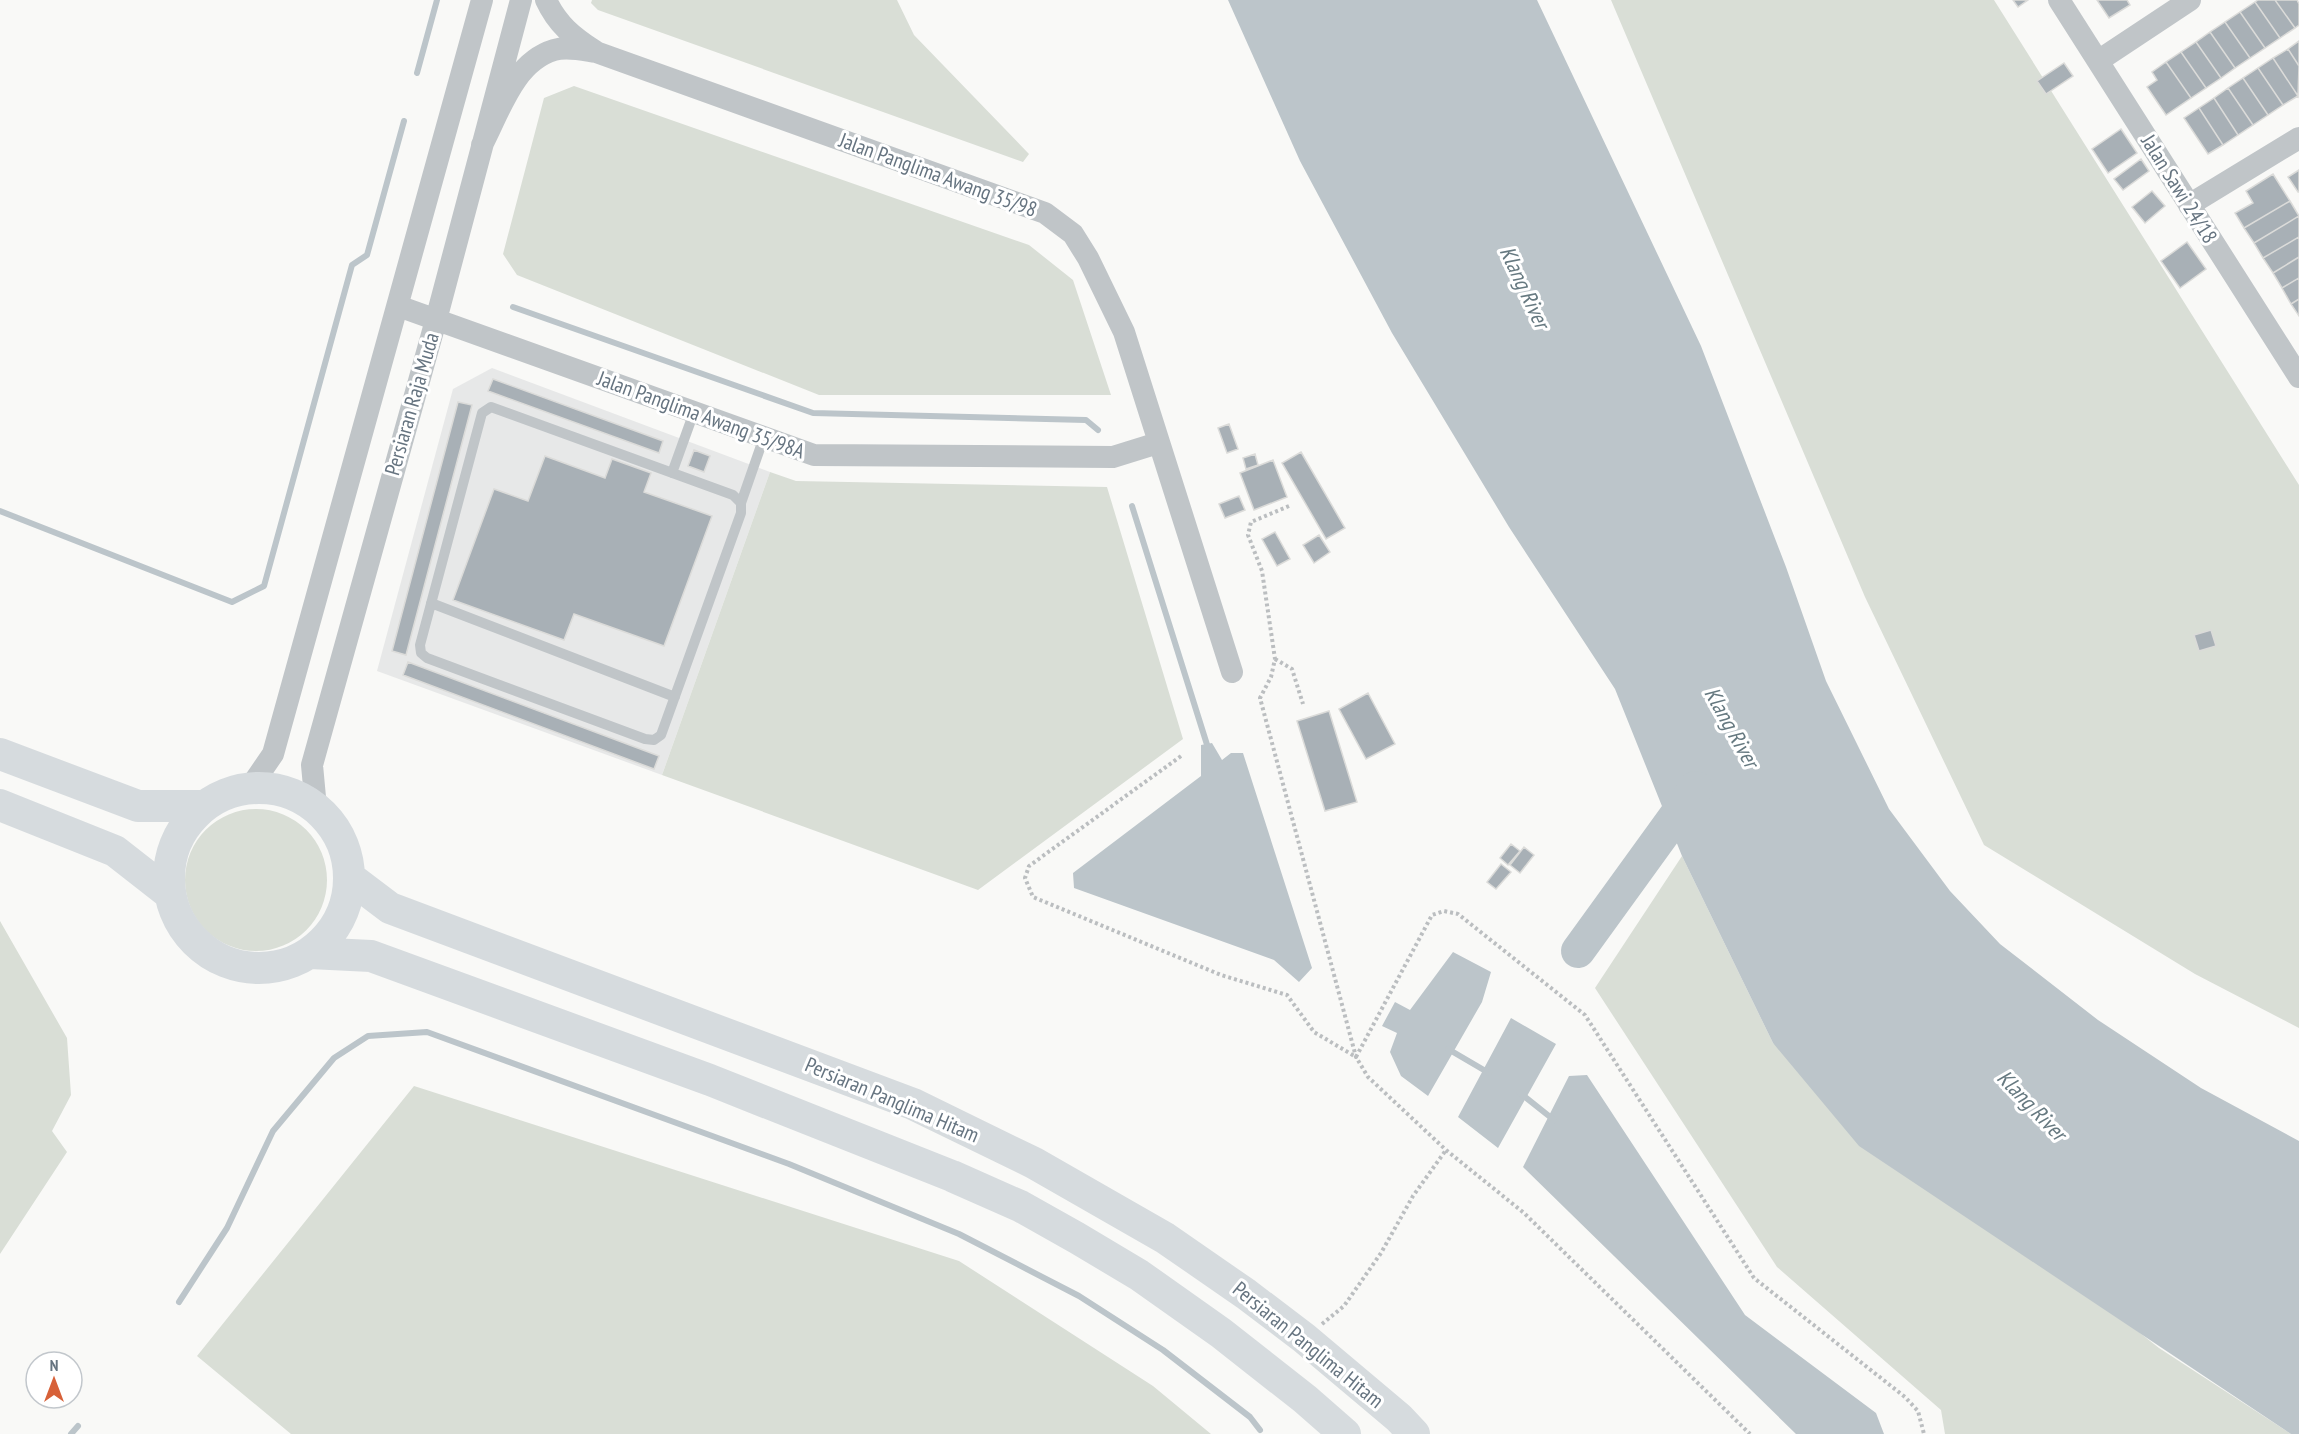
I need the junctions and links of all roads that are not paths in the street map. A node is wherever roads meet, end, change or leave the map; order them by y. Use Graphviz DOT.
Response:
graph roads {
  1 [pos="482,0"];
  2 [pos="520,0"];
  3 [pos="546,0"];
  4 [pos="2059,0"];
  5 [pos="2190,0"];
  6 [pos="596,52"];
  7 [pos="2098,61"];
  8 [pos="2299,138"];
  9 [pos="482,145"];
  10 [pos="2189,205"];
  11 [pos="398,306"];
  12 [pos="436,320"];
  13 [pos="2299,377"];
  14 [pos="694,412"];
  15 [pos="764,437"];
  16 [pos="1158,443"];
  17 [pos="672,473"];
  18 [pos="741,502"];
  19 [pos="431,603"];
  20 [pos="1232,672"];
  21 [pos="675,697"];
  22 [pos="0,754"];
  23 [pos="249,789"];
  24 [pos="0,806"];
  25 [pos="205,806"];
  26 [pos="316,808"];
  27 [pos="349,877"];
  28 [pos="170,894"];
  29 [pos="310,953"];
  30 [pos="1332,1429"];
  31 [pos="1414,1434"];
  1 -- 11 [label="street, Persiaran Raja Muda"];
  2 -- 9 [label="street, Persiaran Raja Muda"];
  3 -- 6 [label="street"];
  4 -- 7 [label="street, Jalan Sawi 24/18"];
  5 -- 7 [label="street"];
  6 -- 9 [label="street"];
  6 -- 16 [label="street, Jalan Panglima Awang 35/98"];
  7 -- 10 [label="street, Jalan Sawi 24/18"];
  8 -- 10 [label="street"];
  9 -- 12 [label="street, Persiaran Raja Muda"];
  10 -- 13 [label="street, Jalan Sawi 24/18"];
  11 -- 12 [label="street, Jalan Panglima Awang 35/98A"];
  11 -- 23 [label="street, Persiaran Raja Muda"];
  12 -- 14 [label="street, Jalan Panglima Awang 35/98A"];
  12 -- 26 [label="street, Persiaran Raja Muda"];
  14 -- 15 [label="street, Jalan Panglima Awang 35/98A"];
  14 -- 17 [label="lane"];
  15 -- 16 [label="street, Jalan Panglima Awang 35/98A"];
  15 -- 18 [label="lane"];
  16 -- 20 [label="street, Jalan Panglima Awang 35/98"];
  17 -- 18 [label="lane"];
  17 -- 19 [label="lane"];
  18 -- 21 [label="lane"];
  19 -- 21 [label="lane"];
  19 -- 21 [label="lane"];
  22 -- 25 [label="main road"];
  23 -- 25 [label="main road"];
  23 -- 26 [label="main road"];
  24 -- 28 [label="main road"];
  25 -- 28 [label="main road"];
  26 -- 27 [label="main road"];
  27 -- 29 [label="main road"];
  27 -- 31 [label="main road, Persiaran Panglima Hitam"];
  28 -- 29 [label="main road"];
  29 -- 30 [label="main road, Persiaran Panglima Hitam"];
}
